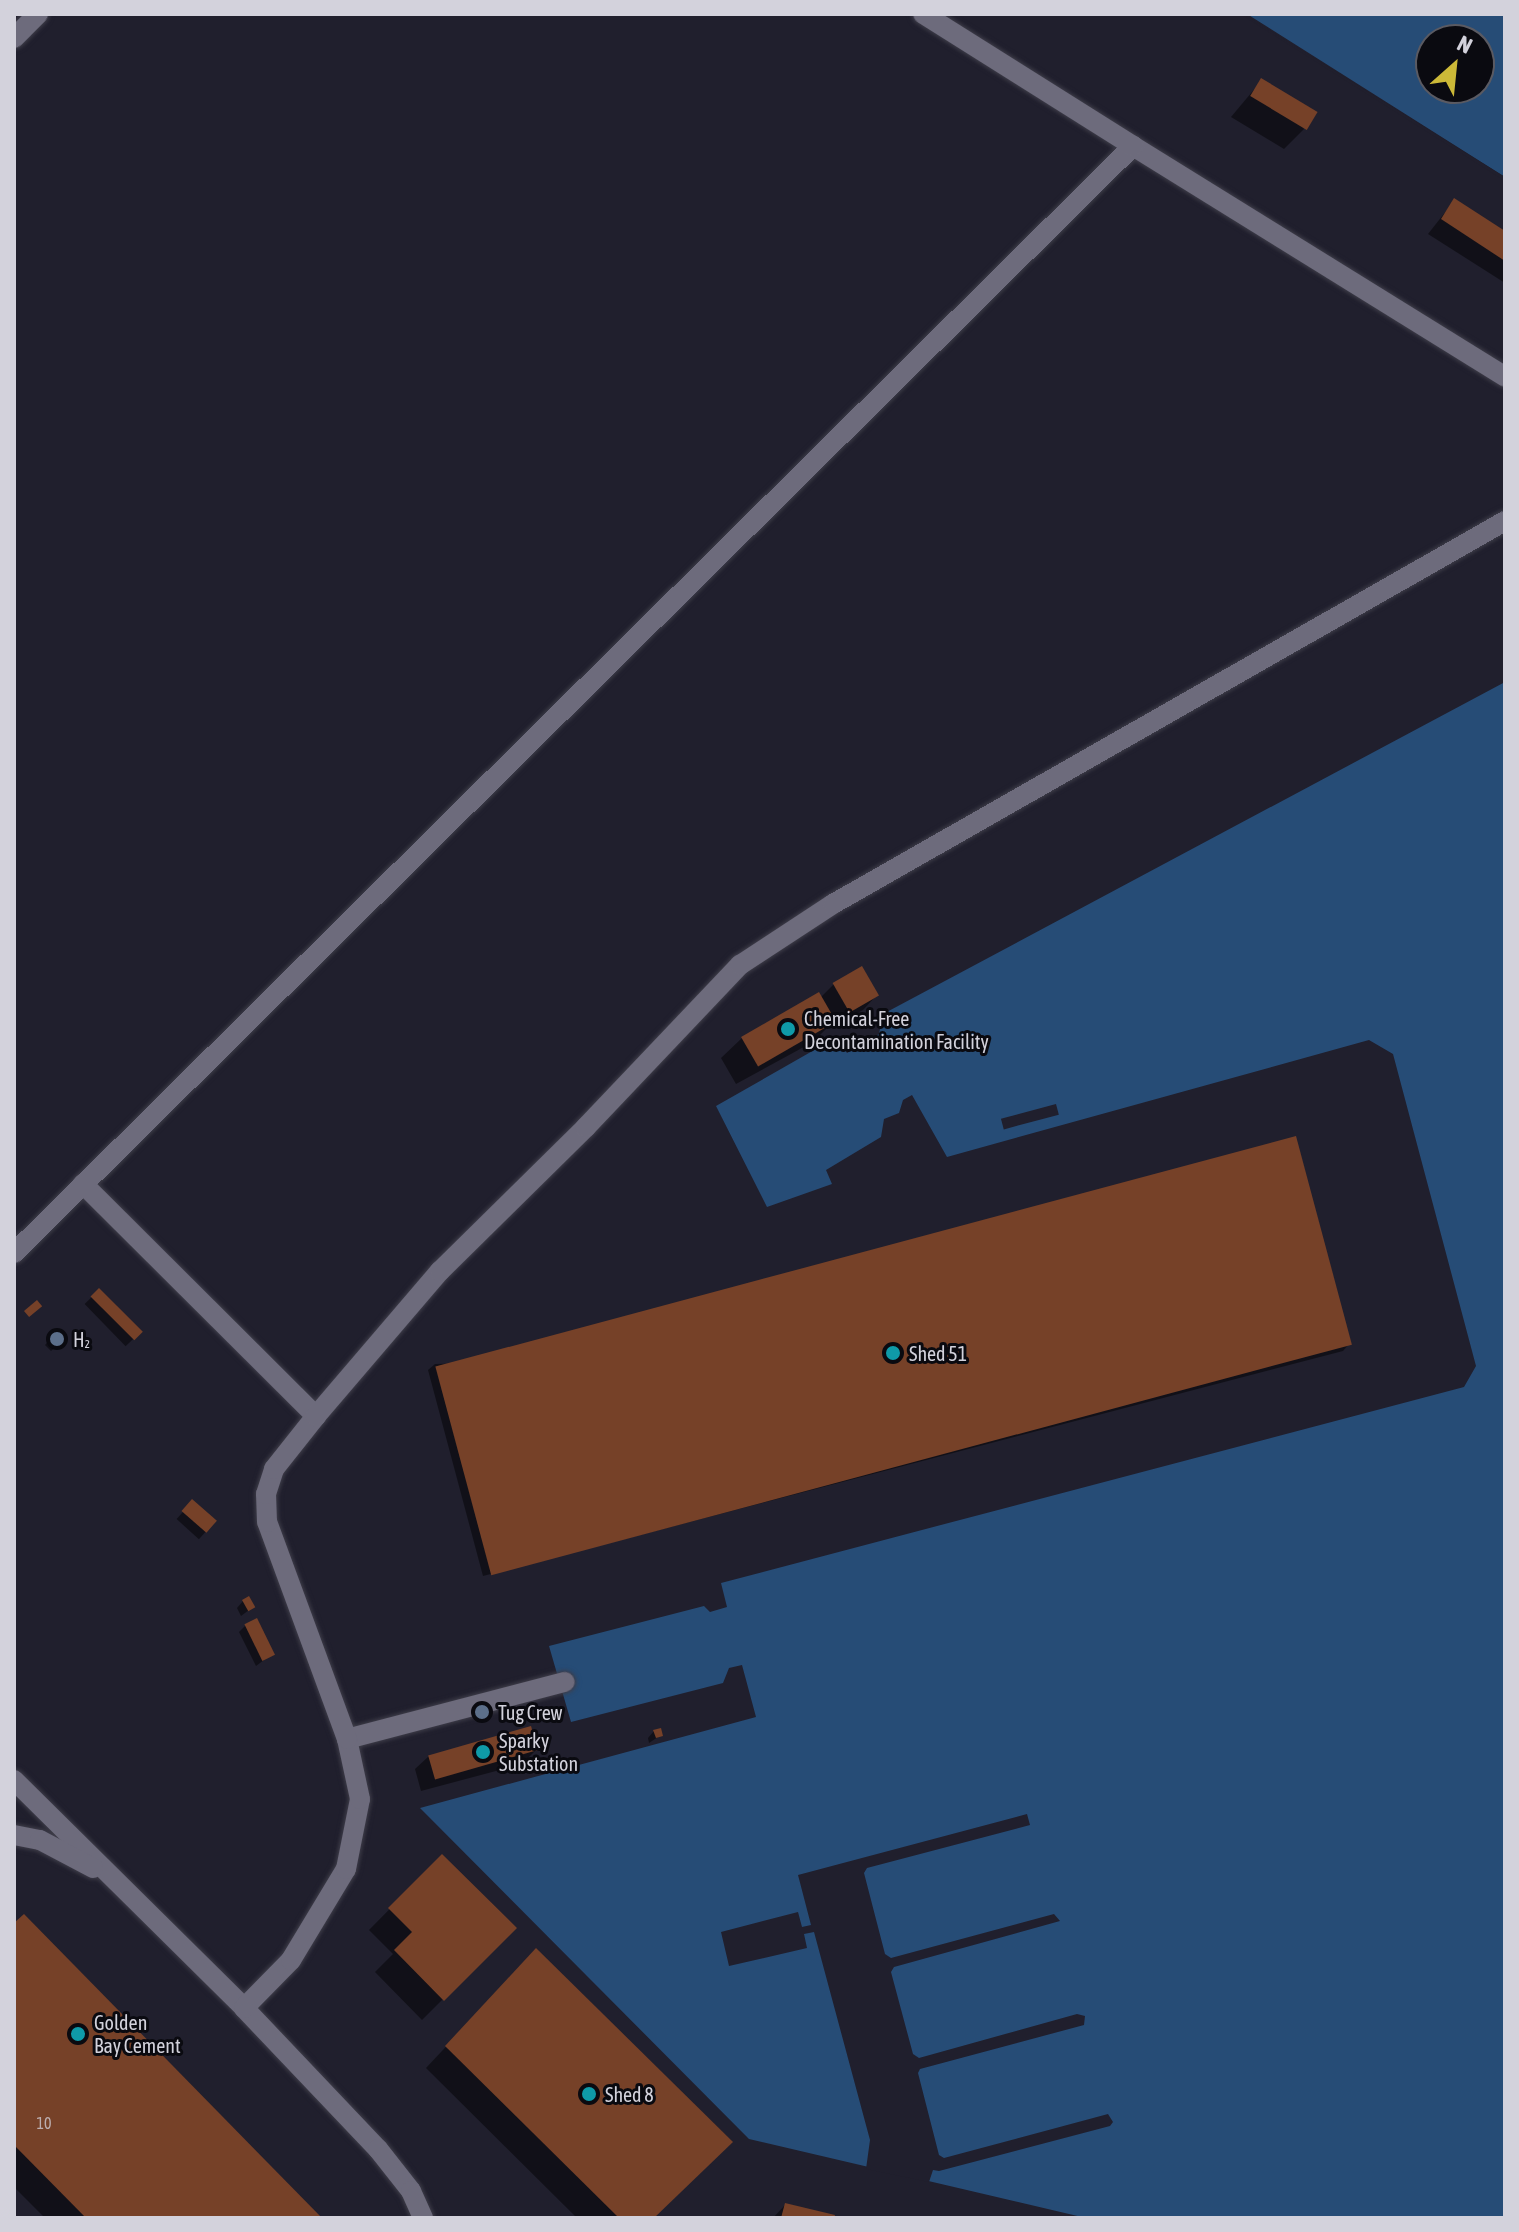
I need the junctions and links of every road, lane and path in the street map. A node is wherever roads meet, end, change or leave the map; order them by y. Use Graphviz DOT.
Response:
graph roads {
  1 [pos="38,14"];
  2 [pos="923,14"];
  3 [pos="14,38"];
  4 [pos="1133,146"];
  5 [pos="1505,377"];
  6 [pos="1505,521"];
  7 [pos="83,1184"];
  8 [pos="14,1253"];
  9 [pos="316,1416"];
  10 [pos="565,1682"];
  11 [pos="347,1739"];
  12 [pos="14,1780"];
  13 [pos="14,1835"];
  14 [pos="111,1878"];
  15 [pos="244,2008"];
  16 [pos="423,2218"];
  1 -- 3 [label="lane"];
  2 -- 4 [label="lane"];
  4 -- 5 [label="lane"];
  4 -- 7 [label="lane"];
  6 -- 9 [label="lane"];
  7 -- 8 [label="lane"];
  7 -- 9 [label="lane"];
  9 -- 11 [label="lane"];
  10 -- 11 [label="lane"];
  11 -- 15 [label="lane"];
  12 -- 14 [label="lane"];
  13 -- 14 [label="lane"];
  14 -- 15 [label="lane"];
  15 -- 16 [label="lane"];
}
